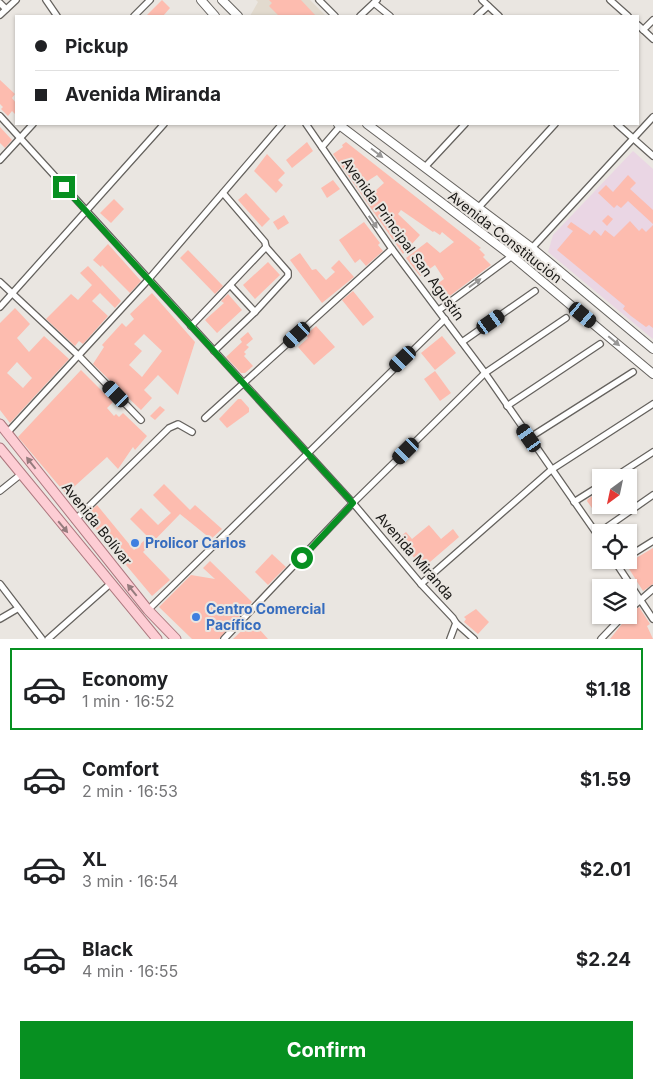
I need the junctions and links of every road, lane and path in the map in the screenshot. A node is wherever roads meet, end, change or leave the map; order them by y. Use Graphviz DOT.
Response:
graph roads {
  1 [pos="16,0"];
  2 [pos="46,0"];
  3 [pos="150,0"];
  4 [pos="201,0"];
  5 [pos="222,0"];
  6 [pos="319,0"];
  7 [pos="482,0"];
  8 [pos="610,0"];
  9 [pos="376,1"];
  10 [pos="0,3"];
  11 [pos="488,6"];
  12 [pos="6,9"];
  13 [pos="0,15"];
  14 [pos="56,15"];
  15 [pos="135,15"];
  16 [pos="214,15"];
  17 [pos="237,15"];
  18 [pos="334,15"];
  19 [pos="361,15"];
  20 [pos="389,15"];
  21 [pos="478,15"];
  22 [pos="498,15"];
  23 [pos="627,15"];
  24 [pos="653,20"];
  25 [pos="639,26"];
  26 [pos="643,30"];
  27 [pos="653,39"];
  28 [pos="0,116"];
  29 [pos="653,117"];
  30 [pos="32,125"];
  31 [pos="163,125"];
  32 [pos="281,125"];
  33 [pos="307,125"];
  34 [pos="339,125"];
  35 [pos="368,125"];
  36 [pos="464,125"];
  37 [pos="554,125"];
  38 [pos="618,125"];
  39 [pos="20,138"];
  40 [pos="633,138"];
  41 [pos="322,148"];
  42 [pos="653,156"];
  43 [pos="0,160"];
  44 [pos="425,167"];
  45 [pos="223,193"];
  46 [pos="479,207"];
  47 [pos="87,212"];
  48 [pos="266,247"];
  49 [pos="532,248"];
  50 [pos="392,249"];
  51 [pos="512,256"];
  52 [pos="148,280"];
  53 [pos="0,282"];
  54 [pos="231,286"];
  55 [pos="535,291"];
  56 [pos="12,294"];
  57 [pos="0,307"];
  58 [pos="439,310"];
  59 [pos="255,312"];
  60 [pos="566,318"];
  61 [pos="445,319"];
  62 [pos="191,326"];
  63 [pos="462,342"];
  64 [pos="600,344"];
  65 [pos="653,349"];
  66 [pos="214,351"];
  67 [pos="79,356"];
  68 [pos="633,372"];
  69 [pos="485,373"];
  70 [pos="653,374"];
  71 [pos="242,384"];
  72 [pos="653,404"];
  73 [pos="507,406"];
  74 [pos="205,418"];
  75 [pos="141,420"];
  76 [pos="0,424"];
  77 [pos="192,432"];
  78 [pos="7,433"];
  79 [pos="529,438"];
  80 [pos="0,448"];
  81 [pos="653,452"];
  82 [pos="306,453"];
  83 [pos="627,469"];
  84 [pos="551,470"];
  85 [pos="20,475"];
  86 [pos="0,491"];
  87 [pos="592,491"];
  88 [pos="653,495"];
  89 [pos="574,502"];
  90 [pos="353,503"];
  91 [pos="75,520"];
  92 [pos="611,524"];
  93 [pos="592,527"];
  94 [pos="653,541"];
  95 [pos="637,551"];
  96 [pos="622,569"];
  97 [pos="0,584"];
  98 [pos="110,584"];
  99 [pos="420,584"];
  100 [pos="653,589"];
  101 [pos="640,599"];
  102 [pos="637,602"];
  103 [pos="17,609"];
  104 [pos="148,610"];
  105 [pos="0,619"];
  106 [pos="653,619"];
  107 [pos="456,623"];
  108 [pos="615,624"];
  109 [pos="42,639"];
  110 [pos="48,639"];
  111 [pos="157,639"];
  112 [pos="176,639"];
  113 [pos="224,639"];
  114 [pos="450,639"];
  115 [pos="474,639"];
  116 [pos="601,639"];
  1 -- 12 [label="street"];
  2 -- 14 [label="street"];
  3 -- 15 [label="street"];
  4 -- 16 [label="street"];
  5 -- 17 [label="street"];
  6 -- 18 [label="street"];
  7 -- 11 [label="street"];
  8 -- 23 [label="street"];
  9 -- 19 [label="street"];
  9 -- 20 [label="street"];
  10 -- 12 [label="street"];
  11 -- 21 [label="street"];
  11 -- 22 [label="street"];
  12 -- 13 [label="street"];
  24 -- 26 [label="street"];
  25 -- 26 [label="street"];
  26 -- 27 [label="street"];
  28 -- 39 [label="street, Avenida Miranda"];
  29 -- 40 [label="street"];
  30 -- 39 [label="street"];
  31 -- 47 [label="street"];
  32 -- 45 [label="street"];
  33 -- 41 [label="street, Avenida Principal San Agustín"];
  34 -- 41 [label="street"];
  34 -- 51 [label="street, Avenida Constitución, one-way"];
  35 -- 44 [label="street, Avenida Constitución"];
  36 -- 44 [label="street"];
  37 -- 46 [label="street"];
  38 -- 40 [label="street"];
  39 -- 43 [label="street"];
  39 -- 47 [label="street, Avenida Miranda"];
  40 -- 42 [label="street"];
  40 -- 49 [label="street"];
  41 -- 50 [label="street, Avenida Principal San Agustín, one-way"];
  44 -- 46 [label="street, Avenida Constitución"];
  45 -- 48 [label="street"];
  45 -- 52 [label="street"];
  46 -- 49 [label="street, Avenida Constitución"];
  47 -- 52 [label="street, Avenida Miranda"];
  47 -- 56 [label="street"];
  48 -- 54 [label="street"];
  48 -- 59 [label="street"];
  49 -- 51 [label="street"];
  49 -- 65 [label="street, Avenida Constitución"];
  50 -- 58 [label="street, Avenida Principal San Agustín"];
  50 -- 71 [label="street"];
  58 -- 51 [label="street, one-way"];
  51 -- 70 [label="street, Avenida Constitución, one-way"];
  52 -- 62 [label="street, Avenida Miranda"];
  52 -- 67 [label="street"];
  53 -- 56 [label="street"];
  54 -- 59 [label="street"];
  54 -- 62 [label="street"];
  55 -- 63 [label="street"];
  56 -- 57 [label="street"];
  56 -- 67 [label="street"];
  58 -- 61 [label="street, Avenida Principal San Agustín"];
  59 -- 66 [label="street"];
  60 -- 69 [label="street"];
  61 -- 63 [label="street, Avenida Principal San Agustín"];
  61 -- 82 [label="street"];
  62 -- 66 [label="street, Avenida Miranda"];
  63 -- 69 [label="street, Avenida Principal San Agustín"];
  64 -- 73 [label="street"];
  66 -- 71 [label="street, Avenida Miranda"];
  67 -- 75 [label="street"];
  67 -- 78 [label="street"];
  68 -- 79 [label="street"];
  69 -- 73 [label="street, Avenida Principal San Agustín"];
  69 -- 90 [label="street"];
  71 -- 74 [label="street"];
  71 -- 82 [label="street, Avenida Miranda"];
  72 -- 84 [label="street"];
  73 -- 79 [label="street, Avenida Principal San Agustín"];
  76 -- 78 [label="main road, Avenida Bolívar"];
  77 -- 91 [label="street"];
  91 -- 78 [label="main road, Avenida Bolívar, one-way"];
  79 -- 84 [label="street, Avenida Principal San Agustín"];
  80 -- 85 [label="main road, Avenida Bolívar"];
  81 -- 83 [label="street"];
  82 -- 90 [label="street, Avenida Miranda"];
  82 -- 104 [label="street"];
  84 -- 89 [label="street, Avenida Principal San Agustín"];
  84 -- 99 [label="street"];
  85 -- 86 [label="street"];
  85 -- 98 [label="main road, Avenida Bolívar, one-way"];
  87 -- 89 [label="street"];
  88 -- 92 [label="street"];
  89 -- 93 [label="street, Avenida Principal San Agustín"];
  90 -- 99 [label="street, Avenida Miranda"];
  90 -- 113 [label="street"];
  104 -- 91 [label="main road, Avenida Bolívar, one-way"];
  94 -- 95 [label="street"];
  96 -- 101 [label="street"];
  97 -- 103 [label="street"];
  98 -- 110 [label="street"];
  98 -- 111 [label="main road, Avenida Bolívar"];
  99 -- 107 [label="street, Avenida Miranda"];
  100 -- 101 [label="street"];
  101 -- 102 [label="street"];
  101 -- 106 [label="street"];
  103 -- 105 [label="street"];
  103 -- 109 [label="street"];
  104 -- 112 [label="main road, Avenida Bolívar"];
  107 -- 114 [label="street"];
  107 -- 115 [label="street, Avenida Miranda"];
  108 -- 116 [label="street"];
}
